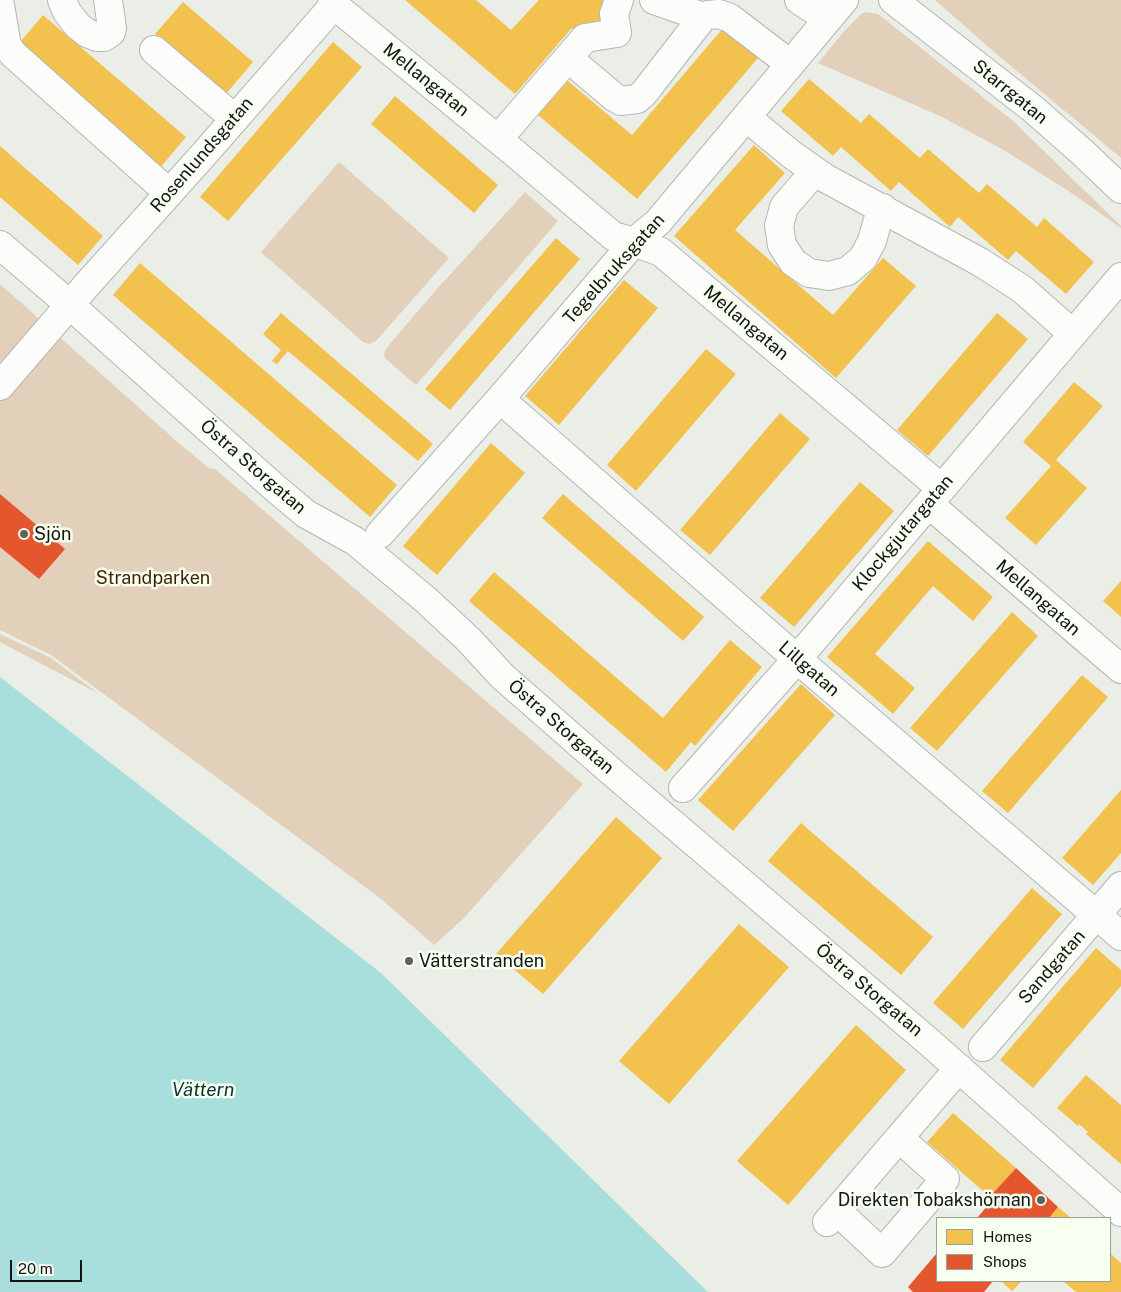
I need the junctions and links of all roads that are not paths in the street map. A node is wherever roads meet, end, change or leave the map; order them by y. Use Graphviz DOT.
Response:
graph roads {
  1 [pos="62,0"];
  2 [pos="108,0"];
  3 [pos="619,0"];
  4 [pos="654,0"];
  5 [pos="799,0"];
  6 [pos="894,0"];
  7 [pos="333,2"];
  8 [pos="0,5"];
  9 [pos="836,10"];
  10 [pos="703,17"];
  11 [pos="154,50"];
  12 [pos="568,58"];
  13 [pos="790,64"];
  14 [pos="746,117"];
  15 [pos="235,119"];
  16 [pos="498,139"];
  17 [pos="815,171"];
  18 [pos="1121,189"];
  19 [pos="170,193"];
  20 [pos="883,208"];
  21 [pos="634,242"];
  22 [pos="0,245"];
  23 [pos="1121,277"];
  24 [pos="70,305"];
  25 [pos="1073,334"];
  26 [pos="0,386"];
  27 [pos="500,399"];
  28 [pos="941,488"];
  29 [pos="380,534"];
  30 [pos="796,659"];
  31 [pos="1121,669"];
  32 [pos="683,788"];
  33 [pos="1121,886"];
  34 [pos="1097,915"];
  35 [pos="1121,936"];
  36 [pos="983,1047"];
  37 [pos="958,1068"];
  38 [pos="898,1138"];
  39 [pos="1121,1212"];
  1 -- 2 [label="street"];
  3 -- 12 [label="street"];
  4 -- 10 [label="street"];
  5 -- 9 [label="street"];
  6 -- 18 [label="street, Starrgatan"];
  7 -- 15 [label="street, Rosenlundsgatan"];
  7 -- 16 [label="street, Mellangatan"];
  8 -- 19 [label="street"];
  9 -- 13 [label="street, Tegelbruksgatan"];
  10 -- 12 [label="street"];
  10 -- 13 [label="street"];
  11 -- 15 [label="street"];
  12 -- 16 [label="street"];
  13 -- 14 [label="street, Tegelbruksgatan"];
  14 -- 17 [label="street"];
  14 -- 21 [label="street, Tegelbruksgatan"];
  15 -- 19 [label="street, Rosenlundsgatan"];
  16 -- 21 [label="street, Mellangatan"];
  17 -- 20 [label="street"];
  17 -- 20 [label="street"];
  19 -- 24 [label="street, Rosenlundsgatan"];
  20 -- 25 [label="street"];
  21 -- 27 [label="street, Tegelbruksgatan"];
  21 -- 28 [label="street, Mellangatan"];
  22 -- 24 [label="street, Östra Storgatan"];
  23 -- 25 [label="street, Klockgjutargatan"];
  24 -- 26 [label="street, Rosenlundsgatan"];
  24 -- 37 [label="street, Östra Storgatan"];
  25 -- 28 [label="street, Klockgjutargatan"];
  27 -- 29 [label="street, Tegelbruksgatan"];
  27 -- 30 [label="street, Lillgatan"];
  28 -- 30 [label="street, Klockgjutargatan"];
  28 -- 31 [label="street, Mellangatan"];
  30 -- 32 [label="street, Klockgjutargatan"];
  30 -- 34 [label="street, Lillgatan"];
  33 -- 34 [label="street, Sandgatan"];
  34 -- 35 [label="street, Lillgatan"];
  34 -- 36 [label="street, Sandgatan"];
  37 -- 38 [label="street"];
  37 -- 39 [label="street, Östra Storgatan"];
  38 -- 38 [label="street"];
}
